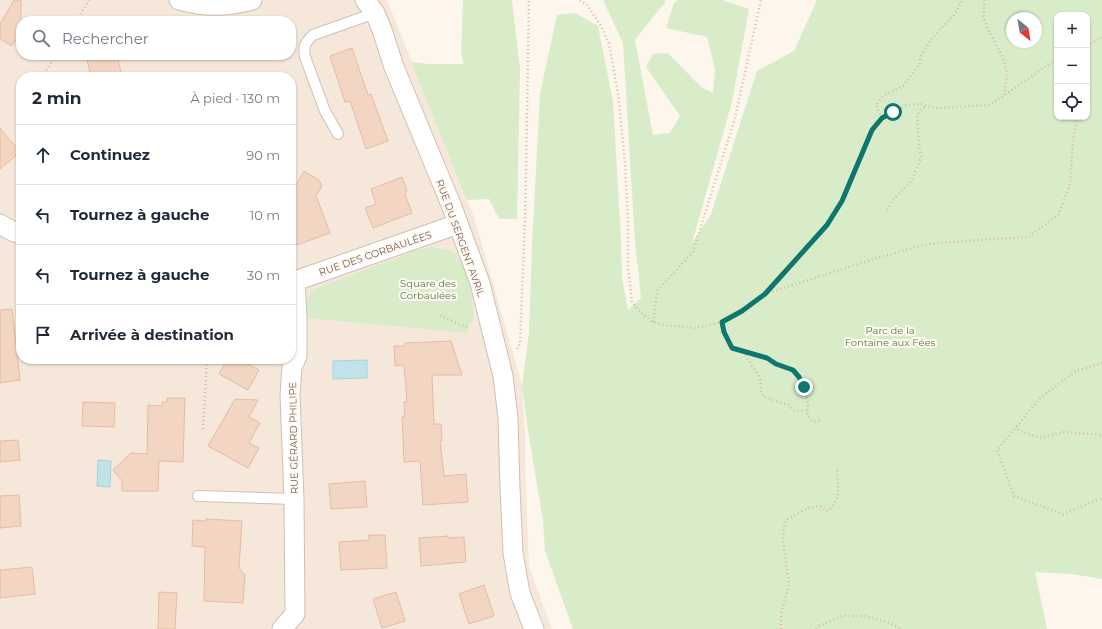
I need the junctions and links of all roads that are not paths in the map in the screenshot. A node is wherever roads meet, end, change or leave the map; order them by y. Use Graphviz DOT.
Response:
graph roads {
  1 [pos="179,0"];
  2 [pos="252,0"];
  3 [pos="370,6"];
  4 [pos="338,134"];
  5 [pos="0,224"];
  6 [pos="458,224"];
  7 [pos="16,232"];
  8 [pos="296,280"];
  9 [pos="296,308"];
  10 [pos="296,358"];
  11 [pos="293,364"];
  12 [pos="198,496"];
  13 [pos="294,499"];
  14 [pos="282,629"];
  15 [pos="534,629"];
  1 -- 2 [label="street"];
  3 -- 4 [label="lane"];
  3 -- 6 [label="street, RUE DU SERGENT AVRIL"];
  5 -- 7 [label="street"];
  6 -- 8 [label="street, RUE DES CORBAULÉES"];
  6 -- 15 [label="street, RUE DU SERGENT AVRIL"];
  9 -- 10 [label="street, RUE GÉRARD PHILIPE"];
  11 -- 13 [label="street, RUE GÉRARD PHILIPE"];
  12 -- 13 [label="lane, RUE GÉRARD PHILIPE"];
  13 -- 14 [label="street, RUE GÉRARD PHILIPE"];
}
